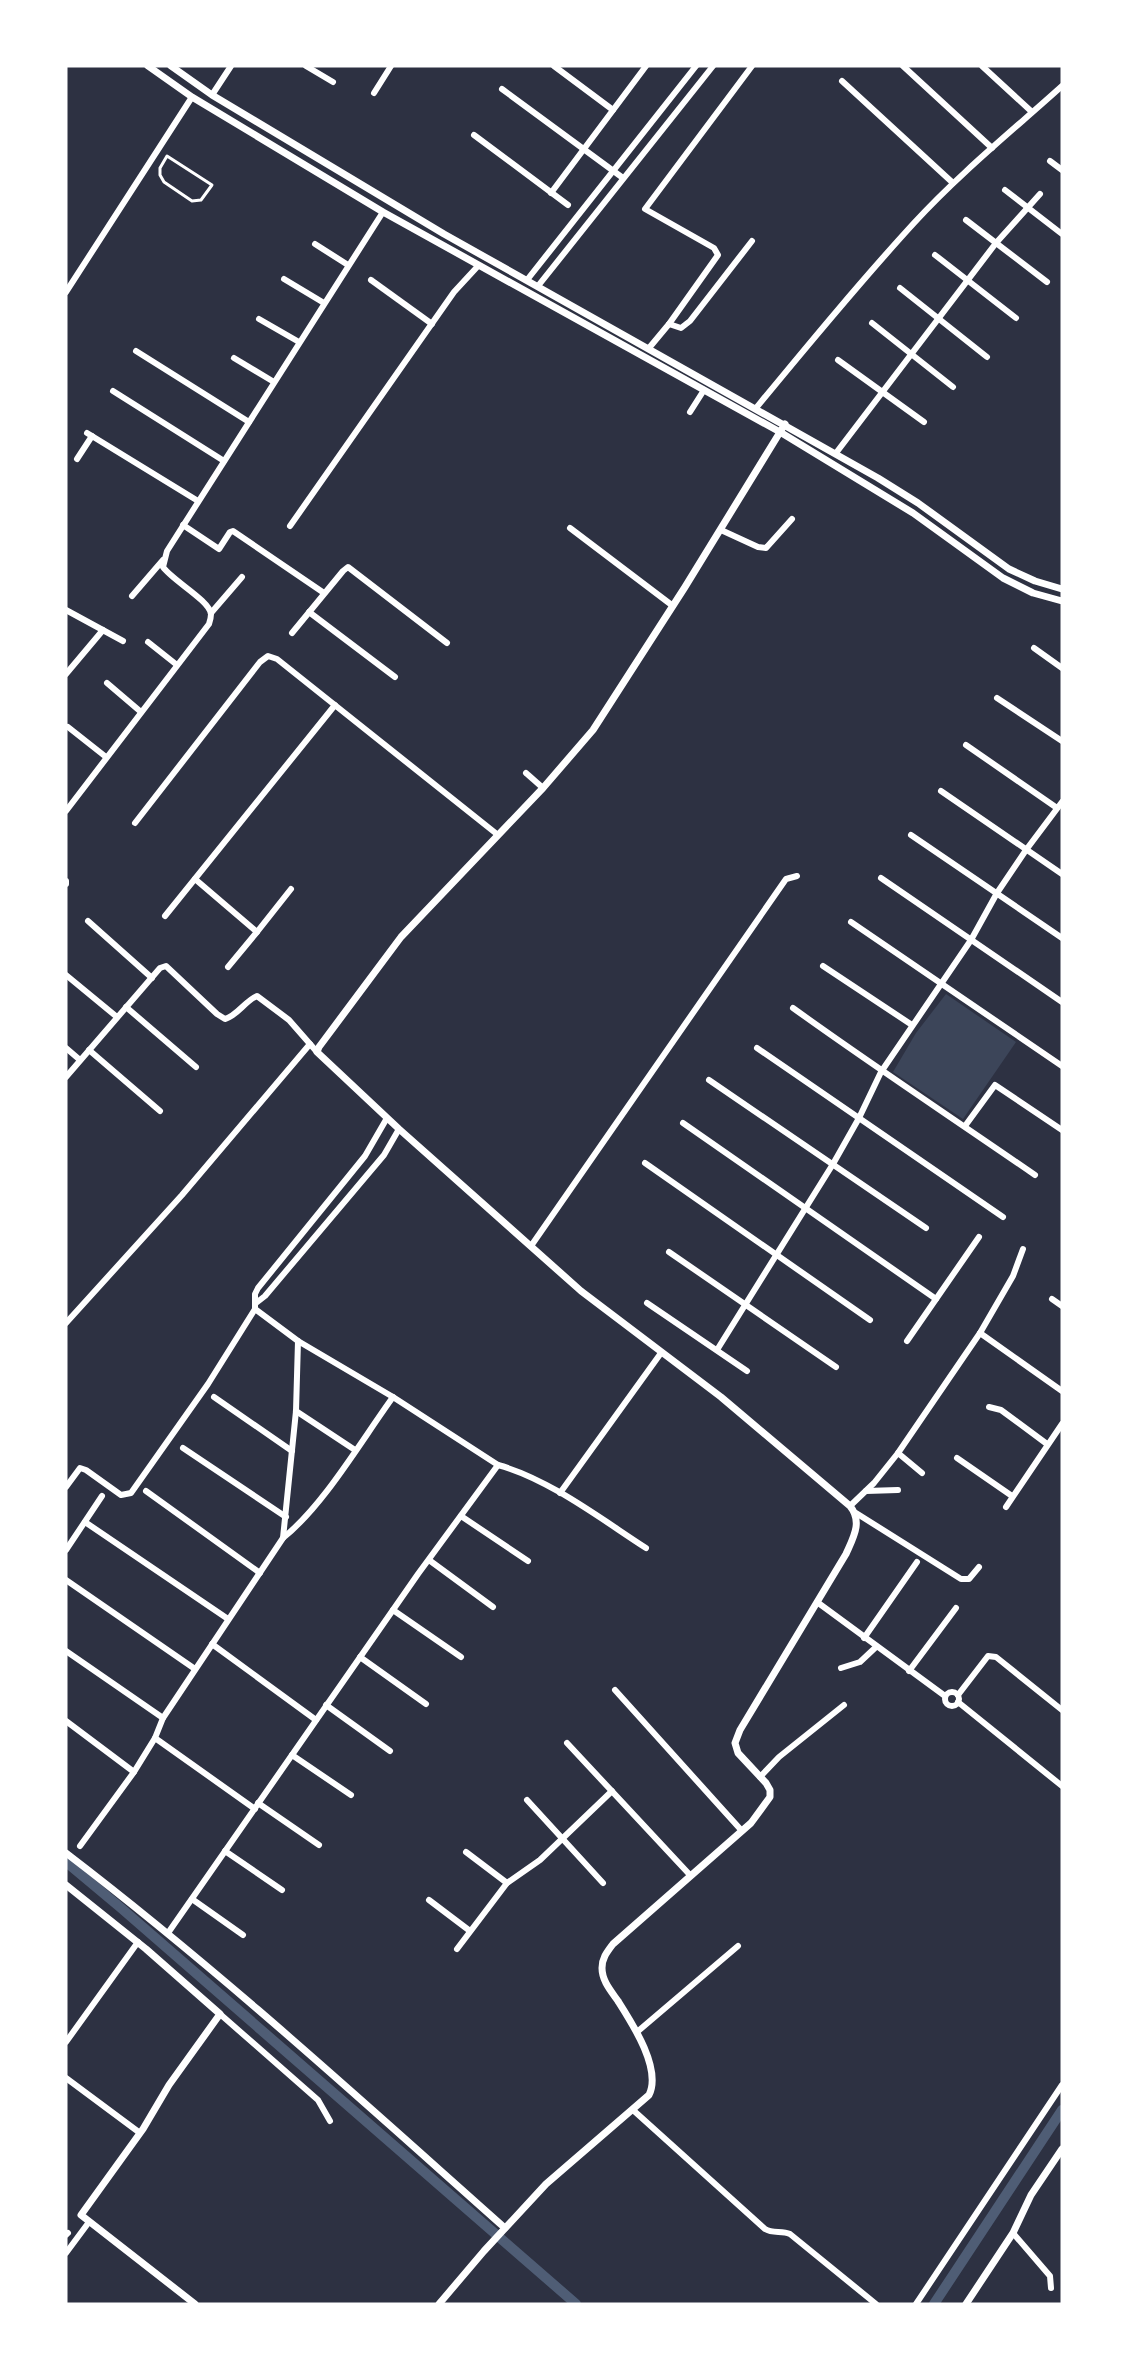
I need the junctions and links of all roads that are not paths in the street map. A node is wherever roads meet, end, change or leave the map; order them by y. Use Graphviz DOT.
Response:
graph roads {
  1 [pos="148,66"];
  2 [pos="171,66"];
  3 [pos="231,66"];
  4 [pos="306,66"];
  5 [pos="391,66"];
  6 [pos="554,66"];
  7 [pos="696,66"];
  8 [pos="703,66"];
  9 [pos="752,66"];
  10 [pos="903,66"];
  11 [pos="982,66"];
  12 [pos="643,67"];
  13 [pos="711,68"];
  14 [pos="842,81"];
  15 [pos="333,82"];
  16 [pos="200,86"];
  17 [pos="1062,86"];
  18 [pos="502,89"];
  19 [pos="375,93"];
  20 [pos="212,95"];
  21 [pos="192,97"];
  22 [pos="206,105"];
  23 [pos="613,110"];
  24 [pos="1032,112"];
  25 [pos="474,135"];
  26 [pos="992,148"];
  27 [pos="584,150"];
  28 [pos="1050,161"];
  29 [pos="612,170"];
  30 [pos="1062,170"];
  31 [pos="623,178"];
  32 [pos="953,183"];
  33 [pos="212,185"];
  34 [pos="1005,190"];
  35 [pos="551,193"];
  36 [pos="1040,194"];
  37 [pos="389,201"];
  38 [pos="568,205"];
  39 [pos="1027,208"];
  40 [pos="383,212"];
  41 [pos="966,220"];
  42 [pos="1062,234"];
  43 [pos="752,241"];
  44 [pos="996,243"];
  45 [pos="315,244"];
  46 [pos="935,255"];
  47 [pos="348,265"];
  48 [pos="478,266"];
  49 [pos="284,279"];
  50 [pos="371,280"];
  51 [pos="527,280"];
  52 [pos="968,280"];
  53 [pos="1047,282"];
  54 [pos="538,286"];
  55 [pos="900,288"];
  56 [pos="66,292"];
  57 [pos="324,303"];
  58 [pos="259,318"];
  59 [pos="939,318"];
  60 [pos="1016,318"];
  61 [pos="872,323"];
  62 [pos="432,324"];
  63 [pos="669,324"];
  64 [pos="299,342"];
  65 [pos="649,348"];
  66 [pos="136,351"];
  67 [pos="910,355"];
  68 [pos="987,357"];
  69 [pos="234,358"];
  70 [pos="838,360"];
  71 [pos="274,382"];
  72 [pos="953,387"];
  73 [pos="704,390"];
  74 [pos="113,391"];
  75 [pos="881,392"];
  76 [pos="756,408"];
  77 [pos="690,412"];
  78 [pos="249,422"];
  79 [pos="924,422"];
  80 [pos="785,424"];
  81 [pos="780,432"];
  82 [pos="837,453"];
  83 [pos="77,459"];
  84 [pos="224,461"];
  85 [pos="198,501"];
  86 [pos="792,519"];
  87 [pos="183,525"];
  88 [pos="290,526"];
  89 [pos="570,528"];
  90 [pos="721,530"];
  91 [pos="164,559"];
  92 [pos="242,577"];
  93 [pos="1062,589"];
  94 [pos="324,594"];
  95 [pos="132,596"];
  96 [pos="1062,601"];
  97 [pos="673,606"];
  98 [pos="66,610"];
  99 [pos="309,612"];
  100 [pos="211,613"];
  101 [pos="103,630"];
  102 [pos="292,633"];
  103 [pos="123,640"];
  104 [pos="148,642"];
  105 [pos="447,643"];
  106 [pos="1034,648"];
  107 [pos="177,665"];
  108 [pos="1062,668"];
  109 [pos="66,674"];
  110 [pos="395,677"];
  111 [pos="107,683"];
  112 [pos="997,698"];
  113 [pos="335,705"];
  114 [pos="141,712"];
  115 [pos="68,727"];
  116 [pos="1062,741"];
  117 [pos="966,745"];
  118 [pos="106,757"];
  119 [pos="526,773"];
  120 [pos="543,788"];
  121 [pos="941,791"];
  122 [pos="1062,802"];
  123 [pos="67,807"];
  124 [pos="1057,808"];
  125 [pos="135,822"];
  126 [pos="498,834"];
  127 [pos="911,835"];
  128 [pos="1026,850"];
  129 [pos="1062,874"];
  130 [pos="796,876"];
  131 [pos="881,878"];
  132 [pos="195,879"];
  133 [pos="291,889"];
  134 [pos="997,893"];
  135 [pos="165,916"];
  136 [pos="88,921"];
  137 [pos="851,922"];
  138 [pos="257,932"];
  139 [pos="1062,938"];
  140 [pos="971,939"];
  141 [pos="823,966"];
  142 [pos="228,967"];
  143 [pos="66,975"];
  144 [pos="152,978"];
  145 [pos="940,984"];
  146 [pos="1062,1002"];
  147 [pos="126,1007"];
  148 [pos="793,1008"];
  149 [pos="117,1017"];
  150 [pos="912,1025"];
  151 [pos="310,1044"];
  152 [pos="66,1048"];
  153 [pos="758,1048"];
  154 [pos="89,1050"];
  155 [pos="317,1052"];
  156 [pos="80,1060"];
  157 [pos="1062,1066"];
  158 [pos="196,1067"];
  159 [pos="881,1072"];
  160 [pos="66,1077"];
  161 [pos="709,1080"];
  162 [pos="160,1111"];
  163 [pos="387,1118"];
  164 [pos="859,1118"];
  165 [pos="682,1124"];
  166 [pos="965,1126"];
  167 [pos="399,1129"];
  168 [pos="1062,1130"];
  169 [pos="645,1163"];
  170 [pos="833,1164"];
  171 [pos="1035,1175"];
  172 [pos="804,1209"];
  173 [pos="1003,1217"];
  174 [pos="926,1228"];
  175 [pos="979,1237"];
  176 [pos="531,1246"];
  177 [pos="1023,1249"];
  178 [pos="669,1252"];
  179 [pos="775,1255"];
  180 [pos="936,1299"];
  181 [pos="1052,1299"];
  182 [pos="647,1303"];
  183 [pos="743,1304"];
  184 [pos="255,1306"];
  185 [pos="1062,1306"];
  186 [pos="870,1320"];
  187 [pos="66,1323"];
  188 [pos="980,1333"];
  189 [pos="298,1341"];
  190 [pos="907,1341"];
  191 [pos="717,1350"];
  192 [pos="661,1353"];
  193 [pos="836,1367"];
  194 [pos="747,1371"];
  195 [pos="1062,1391"];
  196 [pos="214,1397"];
  197 [pos="393,1397"];
  198 [pos="989,1407"];
  199 [pos="296,1411"];
  200 [pos="1062,1424"];
  201 [pos="1047,1444"];
  202 [pos="183,1448"];
  203 [pos="355,1450"];
  204 [pos="292,1451"];
  205 [pos="898,1453"];
  206 [pos="957,1458"];
  207 [pos="498,1465"];
  208 [pos="922,1473"];
  209 [pos="66,1487"];
  210 [pos="898,1490"];
  211 [pos="146,1491"];
  212 [pos="866,1491"];
  213 [pos="560,1493"];
  214 [pos="102,1496"];
  215 [pos="1012,1496"];
  216 [pos="850,1506"];
  217 [pos="1006,1507"];
  218 [pos="856,1513"];
  219 [pos="461,1516"];
  220 [pos="286,1517"];
  221 [pos="85,1522"];
  222 [pos="283,1538"];
  223 [pos="646,1548"];
  224 [pos="66,1551"];
  225 [pos="429,1560"];
  226 [pos="528,1561"];
  227 [pos="917,1562"];
  228 [pos="979,1567"];
  229 [pos="260,1573"];
  230 [pos="66,1580"];
  231 [pos="817,1602"];
  232 [pos="493,1607"];
  233 [pos="956,1608"];
  234 [pos="393,1610"];
  235 [pos="228,1620"];
  236 [pos="864,1638"];
  237 [pos="212,1644"];
  238 [pos="876,1647"];
  239 [pos="66,1652"];
  240 [pos="360,1657"];
  241 [pos="461,1657"];
  242 [pos="195,1668"];
  243 [pos="841,1668"];
  244 [pos="909,1671"];
  245 [pos="615,1690"];
  246 [pos="945,1696"];
  247 [pos="958,1699"];
  248 [pos="426,1704"];
  249 [pos="326,1705"];
  250 [pos="844,1705"];
  251 [pos="1062,1710"];
  252 [pos="163,1718"];
  253 [pos="316,1720"];
  254 [pos="66,1721"];
  255 [pos="155,1738"];
  256 [pos="567,1743"];
  257 [pos="390,1751"];
  258 [pos="292,1755"];
  259 [pos="134,1772"];
  260 [pos="760,1777"];
  261 [pos="1062,1786"];
  262 [pos="612,1791"];
  263 [pos="351,1795"];
  264 [pos="527,1800"];
  265 [pos="256,1806"];
  266 [pos="742,1831"];
  267 [pos="563,1839"];
  268 [pos="319,1845"];
  269 [pos="81,1846"];
  270 [pos="225,1851"];
  271 [pos="66,1852"];
  272 [pos="466,1852"];
  273 [pos="690,1875"];
  274 [pos="507,1883"];
  275 [pos="603,1883"];
  276 [pos="66,1885"];
  277 [pos="282,1890"];
  278 [pos="192,1899"];
  279 [pos="429,1900"];
  280 [pos="470,1931"];
  281 [pos="168,1933"];
  282 [pos="243,1935"];
  283 [pos="138,1942"];
  284 [pos="738,1946"];
  285 [pos="457,1948"];
  286 [pos="219,2014"];
  287 [pos="637,2032"];
  288 [pos="66,2042"];
  289 [pos="66,2078"];
  290 [pos="1062,2085"];
  291 [pos="633,2110"];
  292 [pos="330,2121"];
  293 [pos="140,2133"];
  294 [pos="1061,2151"];
  295 [pos="89,2223"];
  296 [pos="503,2230"];
  297 [pos="1013,2233"];
  298 [pos="66,2253"];
  299 [pos="1051,2288"];
  300 [pos="195,2304"];
  301 [pos="439,2304"];
  302 [pos="876,2304"];
  303 [pos="916,2304"];
  304 [pos="966,2304"];
  1 -- 21 [label="street"];
  2 -- 16 [label="street"];
  3 -- 20 [label="street"];
  4 -- 15 [label="street"];
  5 -- 19 [label="street"];
  6 -- 23 [label="street"];
  7 -- 29 [label="street"];
  8 -- 13 [label="street"];
  9 -- 63 [label="street"];
  10 -- 26 [label="street"];
  11 -- 24 [label="street"];
  12 -- 23 [label="street"];
  13 -- 31 [label="street"];
  14 -- 32 [label="street"];
  16 -- 20 [label="street"];
  16 -- 21 [label="street"];
  17 -- 24 [label="street"];
  18 -- 27 [label="street"];
  20 -- 22 [label="street"];
  20 -- 37 [label="street"];
  21 -- 22 [label="street"];
  21 -- 56 [label="street"];
  22 -- 40 [label="street"];
  23 -- 27 [label="street"];
  24 -- 26 [label="street"];
  25 -- 35 [label="street"];
  26 -- 32 [label="street"];
  27 -- 29 [label="street"];
  27 -- 35 [label="street"];
  28 -- 30 [label="street"];
  29 -- 31 [label="street"];
  29 -- 51 [label="street"];
  31 -- 54 [label="street"];
  32 -- 76 [label="street"];
  33 -- 33 [label="lane"];
  34 -- 39 [label="street"];
  35 -- 38 [label="street"];
  36 -- 39 [label="street"];
  37 -- 40 [label="street"];
  37 -- 51 [label="street"];
  39 -- 42 [label="street"];
  39 -- 44 [label="street"];
  40 -- 47 [label="street"];
  40 -- 48 [label="street"];
  41 -- 44 [label="street"];
  43 -- 63 [label="street"];
  44 -- 52 [label="street"];
  44 -- 53 [label="street"];
  45 -- 47 [label="street"];
  46 -- 52 [label="street"];
  47 -- 57 [label="street"];
  48 -- 62 [label="street"];
  48 -- 73 [label="street"];
  49 -- 57 [label="street"];
  50 -- 62 [label="street"];
  51 -- 54 [label="street"];
  52 -- 59 [label="street"];
  52 -- 60 [label="street"];
  54 -- 65 [label="street"];
  55 -- 59 [label="street"];
  57 -- 64 [label="street"];
  58 -- 64 [label="street"];
  59 -- 67 [label="street"];
  59 -- 68 [label="street"];
  61 -- 67 [label="street"];
  62 -- 88 [label="street"];
  63 -- 65 [label="street"];
  64 -- 71 [label="street"];
  65 -- 76 [label="street"];
  66 -- 78 [label="street"];
  67 -- 72 [label="street"];
  67 -- 75 [label="street"];
  69 -- 71 [label="street"];
  70 -- 75 [label="street"];
  71 -- 78 [label="street"];
  73 -- 77 [label="street"];
  73 -- 81 [label="street"];
  74 -- 84 [label="street"];
  75 -- 79 [label="street"];
  75 -- 82 [label="street"];
  76 -- 80 [label="street"];
  78 -- 84 [label="street"];
  80 -- 81 [label="street"];
  80 -- 82 [label="street"];
  81 -- 90 [label="street"];
  81 -- 96 [label="street"];
  82 -- 93 [label="street"];
  83 -- 85 [label="street"];
  84 -- 85 [label="street"];
  85 -- 87 [label="street"];
  86 -- 90 [label="street"];
  87 -- 91 [label="street"];
  87 -- 94 [label="street"];
  89 -- 97 [label="street"];
  90 -- 97 [label="street"];
  91 -- 95 [label="street"];
  91 -- 100 [label="street"];
  92 -- 100 [label="street"];
  94 -- 99 [label="street"];
  94 -- 105 [label="street"];
  97 -- 120 [label="street"];
  98 -- 101 [label="street"];
  99 -- 102 [label="street"];
  99 -- 110 [label="street"];
  100 -- 107 [label="street"];
  101 -- 103 [label="street"];
  101 -- 109 [label="street"];
  104 -- 107 [label="street"];
  106 -- 108 [label="street"];
  107 -- 114 [label="street"];
  111 -- 114 [label="street"];
  112 -- 116 [label="street"];
  113 -- 125 [label="street"];
  113 -- 126 [label="street"];
  113 -- 132 [label="street"];
  114 -- 118 [label="street"];
  115 -- 118 [label="street"];
  117 -- 124 [label="street"];
  118 -- 123 [label="street"];
  119 -- 120 [label="street"];
  120 -- 126 [label="street"];
  121 -- 128 [label="street"];
  122 -- 124 [label="street"];
  124 -- 128 [label="street"];
  126 -- 155 [label="street"];
  127 -- 134 [label="street"];
  128 -- 129 [label="street"];
  128 -- 134 [label="street"];
  130 -- 176 [label="street"];
  131 -- 140 [label="street"];
  132 -- 135 [label="street"];
  132 -- 138 [label="street"];
  133 -- 138 [label="street"];
  134 -- 139 [label="street"];
  134 -- 140 [label="street"];
  136 -- 144 [label="street"];
  137 -- 145 [label="street"];
  138 -- 142 [label="street"];
  140 -- 145 [label="street"];
  140 -- 146 [label="street"];
  141 -- 150 [label="street"];
  143 -- 149 [label="street"];
  144 -- 147 [label="street"];
  144 -- 151 [label="street"];
  145 -- 150 [label="street"];
  145 -- 157 [label="street"];
  147 -- 149 [label="street"];
  147 -- 158 [label="street"];
  148 -- 159 [label="street"];
  149 -- 154 [label="street"];
  150 -- 159 [label="street"];
  151 -- 155 [label="street"];
  151 -- 187 [label="street"];
  152 -- 156 [label="street"];
  153 -- 164 [label="street"];
  154 -- 156 [label="street"];
  154 -- 162 [label="street"];
  155 -- 163 [label="street"];
  156 -- 160 [label="street"];
  159 -- 164 [label="street"];
  159 -- 166 [label="street"];
  161 -- 170 [label="street"];
  163 -- 167 [label="street"];
  163 -- 184 [label="street"];
  164 -- 170 [label="street"];
  164 -- 173 [label="street"];
  165 -- 172 [label="street"];
  166 -- 168 [label="street"];
  166 -- 171 [label="street"];
  167 -- 176 [label="street"];
  167 -- 184 [label="street"];
  169 -- 179 [label="street"];
  170 -- 172 [label="street"];
  170 -- 174 [label="street"];
  172 -- 179 [label="street"];
  172 -- 180 [label="street"];
  175 -- 180 [label="street"];
  176 -- 192 [label="street"];
  177 -- 188 [label="street"];
  178 -- 183 [label="street"];
  179 -- 183 [label="street"];
  179 -- 186 [label="street"];
  180 -- 190 [label="street"];
  181 -- 185 [label="street"];
  182 -- 191 [label="street"];
  183 -- 191 [label="street"];
  183 -- 193 [label="street"];
  184 -- 189 [label="street"];
  184 -- 209 [label="street"];
  188 -- 195 [label="street"];
  188 -- 205 [label="street"];
  189 -- 197 [label="street"];
  189 -- 199 [label="street"];
  191 -- 194 [label="street"];
  192 -- 213 [label="street"];
  192 -- 216 [label="street"];
  196 -- 204 [label="street"];
  197 -- 203 [label="street"];
  197 -- 207 [label="street"];
  198 -- 201 [label="street"];
  199 -- 203 [label="street"];
  199 -- 204 [label="street"];
  200 -- 201 [label="street"];
  201 -- 215 [label="street"];
  202 -- 220 [label="street"];
  203 -- 222 [label="street"];
  204 -- 220 [label="street"];
  205 -- 208 [label="street"];
  205 -- 212 [label="street"];
  206 -- 215 [label="street"];
  207 -- 213 [label="street"];
  207 -- 219 [label="street"];
  210 -- 212 [label="street"];
  211 -- 229 [label="street"];
  212 -- 216 [label="street"];
  213 -- 223 [label="street"];
  214 -- 221 [label="street"];
  215 -- 217 [label="street"];
  216 -- 218 [label="street"];
  218 -- 228 [label="street"];
  218 -- 231 [label="street"];
  219 -- 225 [label="street"];
  219 -- 226 [label="street"];
  220 -- 222 [label="street"];
  221 -- 224 [label="street"];
  221 -- 235 [label="street"];
  222 -- 229 [label="street"];
  225 -- 232 [label="street"];
  225 -- 234 [label="street"];
  227 -- 236 [label="street"];
  229 -- 235 [label="street"];
  230 -- 242 [label="street"];
  231 -- 236 [label="street"];
  231 -- 260 [label="street"];
  233 -- 244 [label="street"];
  234 -- 240 [label="street"];
  234 -- 241 [label="street"];
  235 -- 237 [label="street"];
  236 -- 238 [label="street"];
  237 -- 242 [label="street"];
  237 -- 253 [label="street"];
  238 -- 243 [label="street"];
  238 -- 244 [label="street"];
  239 -- 252 [label="street"];
  240 -- 248 [label="street"];
  240 -- 249 [label="street"];
  242 -- 252 [label="street"];
  244 -- 246 [label="street"];
  245 -- 266 [label="street"];
  246 -- 247 [label="street"];
  246 -- 247 [label="street"];
  247 -- 251 [label="street"];
  247 -- 261 [label="street"];
  249 -- 253 [label="street"];
  249 -- 257 [label="street"];
  250 -- 260 [label="street"];
  252 -- 255 [label="street"];
  253 -- 258 [label="street"];
  254 -- 259 [label="street"];
  255 -- 259 [label="street"];
  255 -- 265 [label="street"];
  256 -- 262 [label="street"];
  258 -- 263 [label="street"];
  258 -- 265 [label="street"];
  259 -- 269 [label="street"];
  260 -- 266 [label="street"];
  262 -- 267 [label="street"];
  262 -- 273 [label="street"];
  264 -- 267 [label="street"];
  265 -- 268 [label="street"];
  265 -- 270 [label="street"];
  266 -- 273 [label="street"];
  267 -- 274 [label="street"];
  267 -- 275 [label="street"];
  270 -- 277 [label="street"];
  270 -- 278 [label="street"];
  271 -- 281 [label="street"];
  272 -- 274 [label="street"];
  273 -- 287 [label="street"];
  274 -- 280 [label="street"];
  276 -- 283 [label="street"];
  278 -- 281 [label="street"];
  278 -- 282 [label="street"];
  279 -- 280 [label="street"];
  280 -- 285 [label="street"];
  281 -- 296 [label="street"];
  283 -- 286 [label="street"];
  283 -- 288 [label="street"];
  284 -- 287 [label="street"];
  286 -- 292 [label="street"];
  286 -- 293 [label="street"];
  287 -- 291 [label="street"];
  289 -- 293 [label="street"];
  290 -- 303 [label="street"];
  291 -- 296 [label="street"];
  291 -- 302 [label="street"];
  293 -- 295 [label="street"];
  294 -- 297 [label="street"];
  295 -- 298 [label="street"];
  295 -- 300 [label="street"];
  296 -- 301 [label="street"];
  297 -- 299 [label="street"];
  297 -- 304 [label="street"];
}
